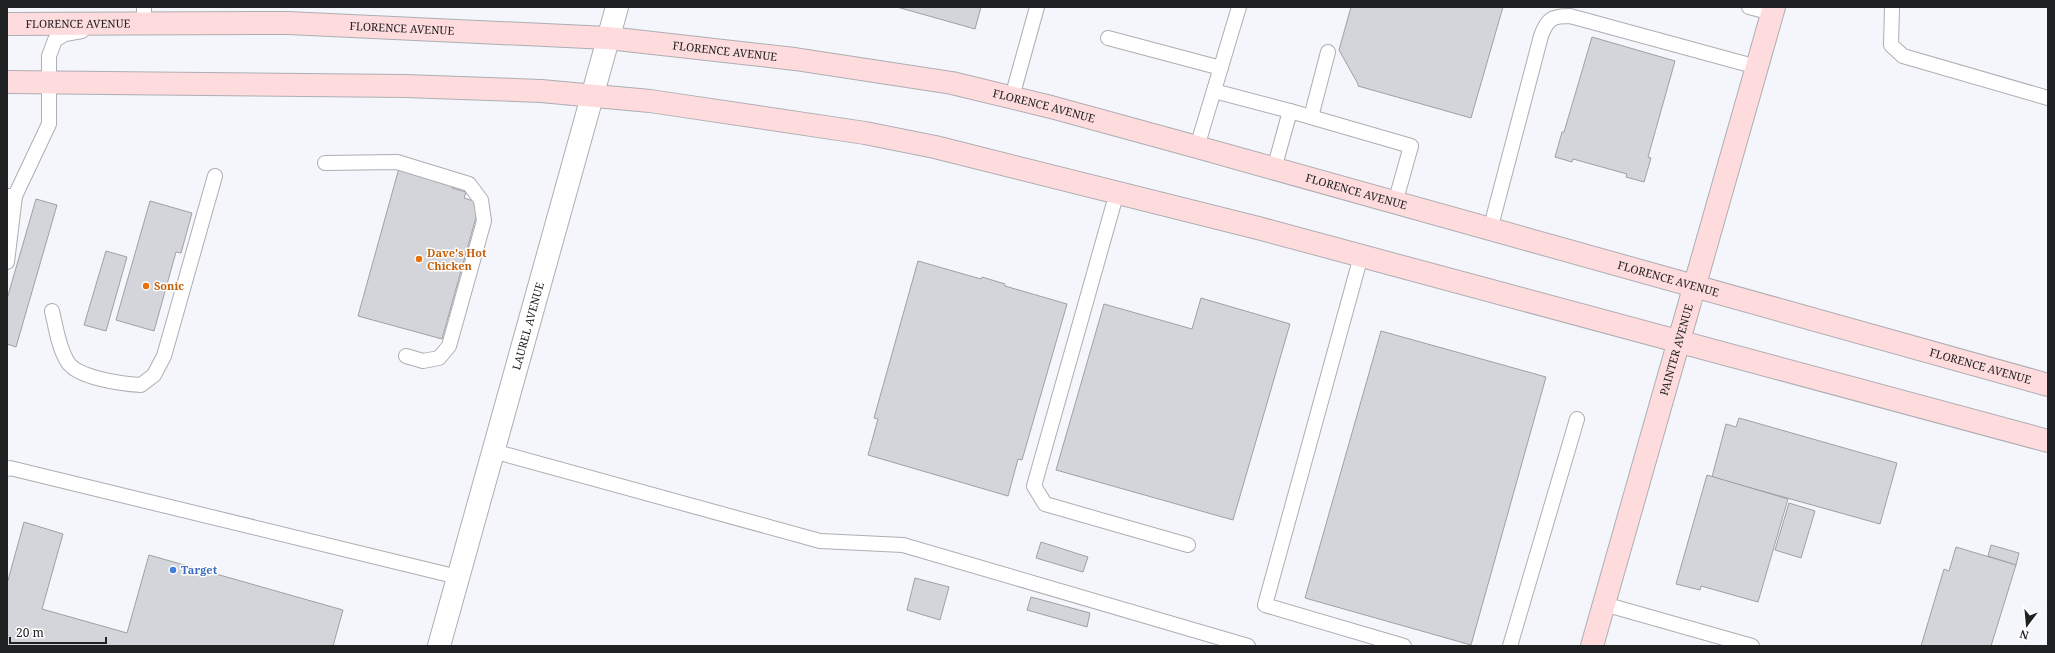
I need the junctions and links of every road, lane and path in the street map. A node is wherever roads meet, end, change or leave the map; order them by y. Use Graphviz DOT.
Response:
graph roads {
  1 [pos="617,7"];
  2 [pos="1037,7"];
  3 [pos="1239,7"];
  4 [pos="1749,7"];
  5 [pos="1892,7"];
  6 [pos="1773,10"];
  7 [pos="144,16"];
  8 [pos="7,24"];
  9 [pos="122,24"];
  10 [pos="608,38"];
  11 [pos="1108,38"];
  12 [pos="1328,52"];
  13 [pos="1757,67"];
  14 [pos="1221,68"];
  15 [pos="7,82"];
  16 [pos="50,82"];
  17 [pos="1214,91"];
  18 [pos="592,96"];
  19 [pos="1012,97"];
  20 [pos="2048,98"];
  21 [pos="1290,111"];
  22 [pos="1311,117"];
  23 [pos="1197,147"];
  24 [pos="324,163"];
  25 [pos="1274,169"];
  26 [pos="215,176"];
  27 [pos="1117,192"];
  28 [pos="11,196"];
  29 [pos="1395,203"];
  30 [pos="1490,230"];
  31 [pos="1361,256"];
  32 [pos="7,262"];
  33 [pos="1694,287"];
  34 [pos="52,311"];
  35 [pos="1679,342"];
  36 [pos="406,356"];
  37 [pos="2048,385"];
  38 [pos="1577,419"];
  39 [pos="2048,441"];
  40 [pos="493,450"];
  41 [pos="7,469"];
  42 [pos="1188,545"];
  43 [pos="458,577"];
  44 [pos="1604,604"];
  45 [pos="439,646"];
  46 [pos="1248,646"];
  47 [pos="1404,646"];
  48 [pos="1510,646"];
  49 [pos="1592,646"];
  50 [pos="1752,646"];
  1 -- 10 [label="street, LAUREL AVENUE"];
  2 -- 19 [label="lane"];
  3 -- 14 [label="lane"];
  4 -- 6 [label="lane"];
  5 -- 20 [label="lane"];
  6 -- 13 [label="main road, PAINTER AVENUE"];
  7 -- 9 [label="main road, FLORENCE AVENUE"];
  7 -- 10 [label="main road, FLORENCE AVENUE"];
  8 -- 9 [label="main road, FLORENCE AVENUE"];
  9 -- 16 [label="lane"];
  10 -- 18 [label="street, LAUREL AVENUE"];
  10 -- 19 [label="main road, FLORENCE AVENUE"];
  11 -- 14 [label="lane"];
  12 -- 22 [label="lane"];
  13 -- 30 [label="lane"];
  13 -- 33 [label="main road, PAINTER AVENUE"];
  14 -- 17 [label="lane"];
  15 -- 16 [label="main road"];
  16 -- 18 [label="main road"];
  16 -- 28 [label="lane"];
  17 -- 21 [label="lane"];
  17 -- 23 [label="lane"];
  18 -- 27 [label="main road"];
  18 -- 40 [label="street, LAUREL AVENUE"];
  19 -- 23 [label="main road, FLORENCE AVENUE"];
  21 -- 22 [label="lane"];
  21 -- 25 [label="lane"];
  22 -- 29 [label="lane"];
  23 -- 25 [label="main road, FLORENCE AVENUE"];
  24 -- 36 [label="lane"];
  25 -- 29 [label="main road, FLORENCE AVENUE"];
  26 -- 34 [label="lane"];
  27 -- 31 [label="main road"];
  27 -- 42 [label="lane"];
  28 -- 32 [label="lane"];
  29 -- 30 [label="main road, FLORENCE AVENUE"];
  30 -- 33 [label="main road, FLORENCE AVENUE"];
  31 -- 35 [label="main road"];
  31 -- 47 [label="lane"];
  33 -- 35 [label="main road, PAINTER AVENUE"];
  33 -- 37 [label="main road, FLORENCE AVENUE"];
  35 -- 39 [label="main road"];
  35 -- 44 [label="main road, PAINTER AVENUE"];
  38 -- 48 [label="lane"];
  40 -- 43 [label="street, LAUREL AVENUE"];
  40 -- 46 [label="lane"];
  41 -- 43 [label="lane"];
  43 -- 45 [label="street, LAUREL AVENUE"];
  44 -- 49 [label="main road, PAINTER AVENUE"];
  44 -- 50 [label="lane"];
}
